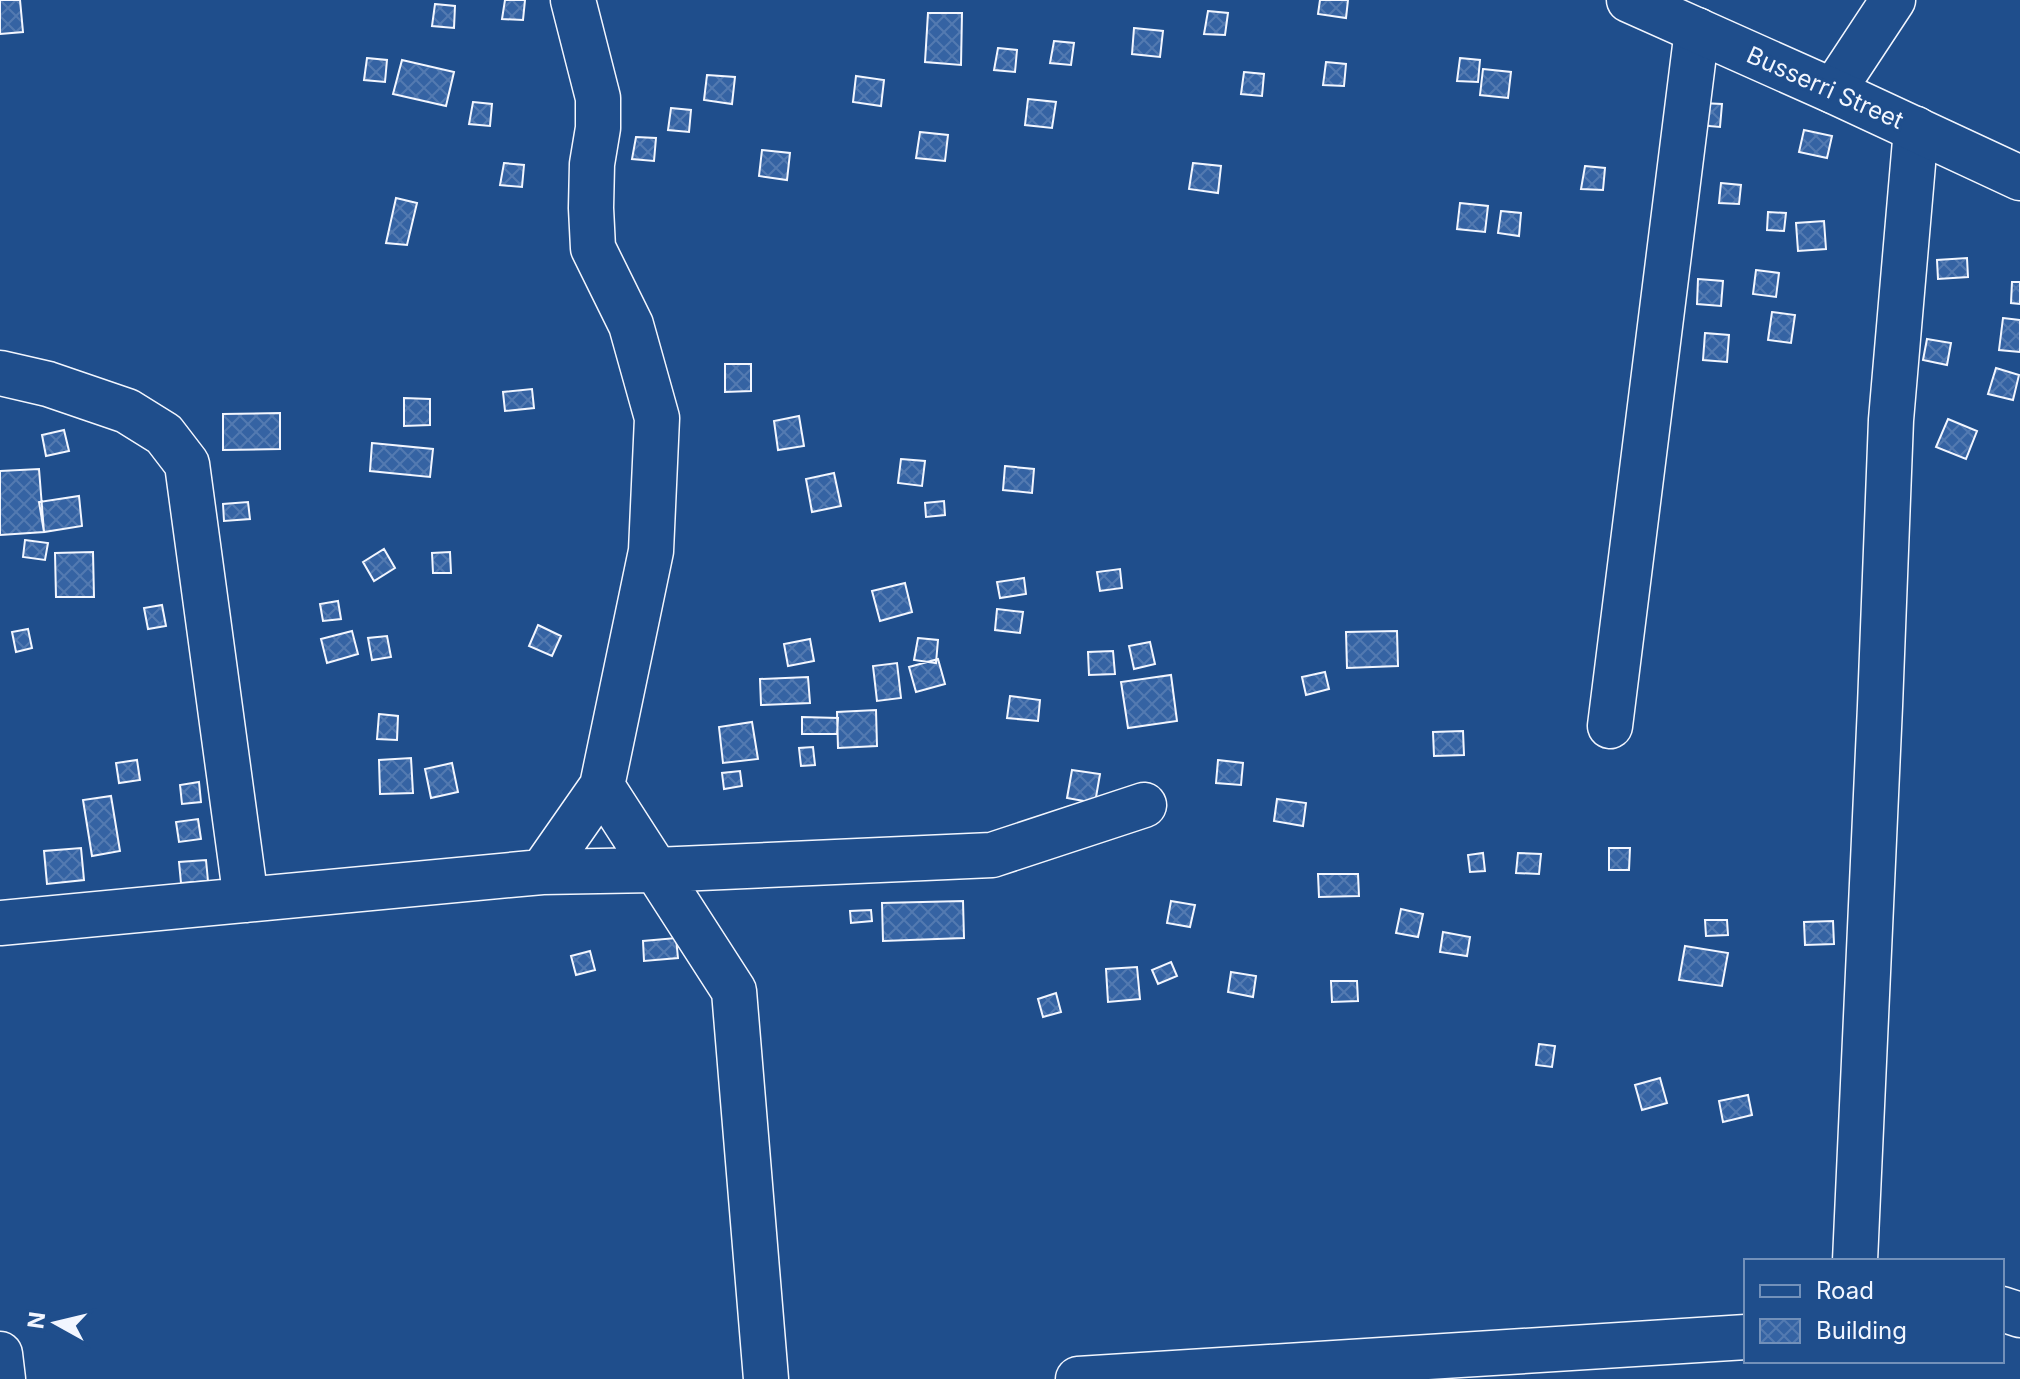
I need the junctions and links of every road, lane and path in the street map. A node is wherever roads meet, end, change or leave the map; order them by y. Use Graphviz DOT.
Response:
graph roads {
  1 [pos="573,0"];
  2 [pos="1629,0"];
  3 [pos="1893,0"];
  4 [pos="1697,30"];
  5 [pos="1833,91"];
  6 [pos="1916,129"];
  7 [pos="2020,178"];
  8 [pos="0,373"];
  9 [pos="1610,726"];
  10 [pos="602,786"];
  11 [pos="1144,805"];
  12 [pos="655,870"];
  13 [pos="542,872"];
  14 [pos="246,900"];
  15 [pos="0,923"];
  16 [pos="1855,1259"];
  17 [pos="1744,1337"];
  18 [pos="0,1354"];
  19 [pos="3,1379"];
  20 [pos="766,1379"];
  21 [pos="1078,1379"];
  1 -- 10 [label="street"];
  2 -- 4 [label="street, Busserri Street"];
  3 -- 5 [label="street"];
  4 -- 5 [label="street, Busserri Street"];
  4 -- 9 [label="street"];
  5 -- 6 [label="street, Busserri Street"];
  6 -- 7 [label="street, Busserri Street"];
  6 -- 16 [label="street"];
  8 -- 14 [label="street"];
  10 -- 12 [label="street"];
  10 -- 13 [label="street"];
  11 -- 12 [label="street"];
  12 -- 13 [label="street"];
  12 -- 20 [label="street"];
  13 -- 14 [label="street"];
  14 -- 15 [label="street"];
  17 -- 21 [label="street"];
  18 -- 19 [label="street"];
}
